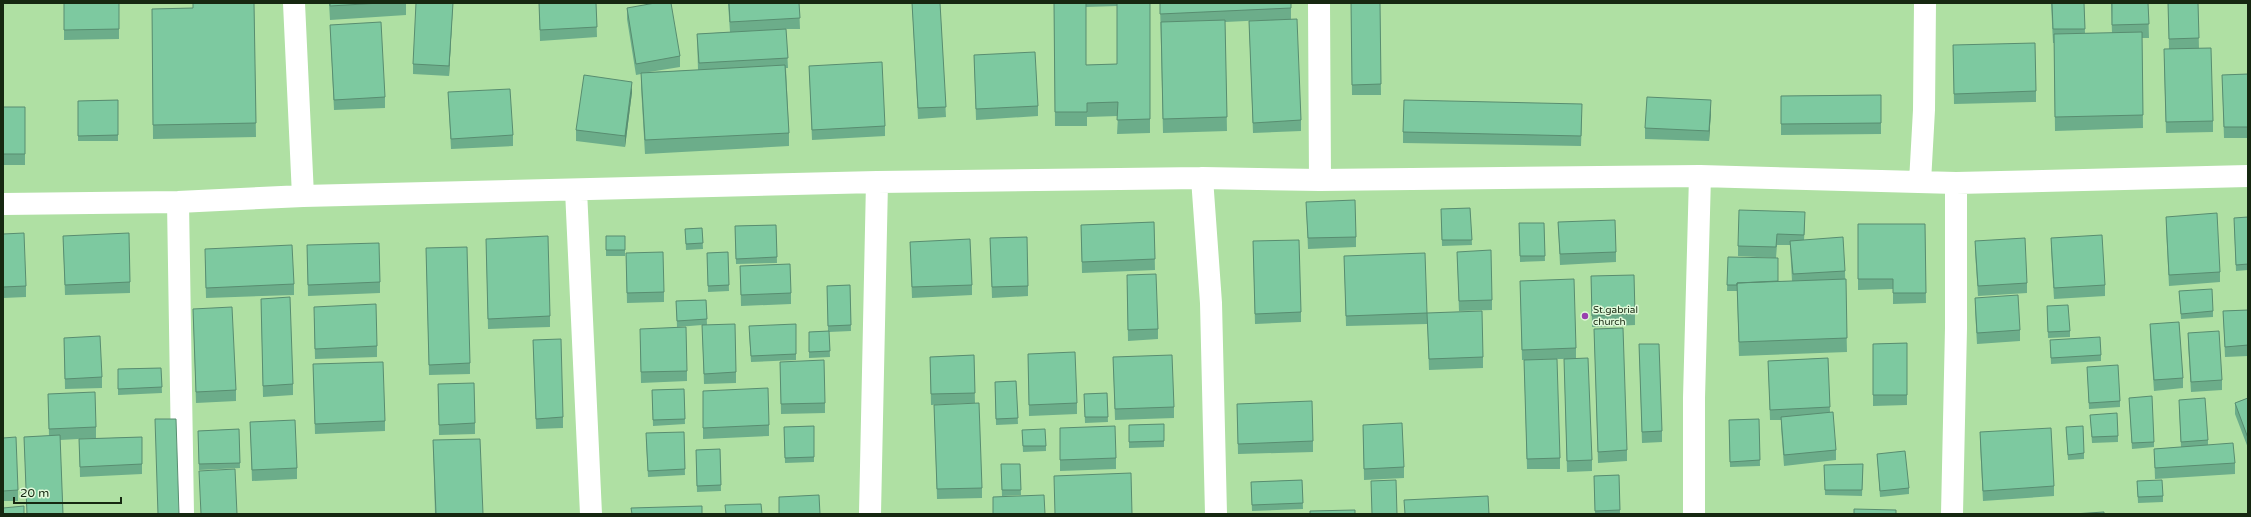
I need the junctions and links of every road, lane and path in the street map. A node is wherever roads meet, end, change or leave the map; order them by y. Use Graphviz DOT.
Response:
graph roads {
  1 [pos="294,3"];
  2 [pos="1319,3"];
  3 [pos="1925,3"];
  4 [pos="1700,176"];
  5 [pos="2248,176"];
  6 [pos="1202,178"];
  7 [pos="1320,180"];
  8 [pos="877,182"];
  9 [pos="1920,182"];
  10 [pos="1956,183"];
  11 [pos="576,190"];
  12 [pos="303,196"];
  13 [pos="178,202"];
  14 [pos="3,204"];
  15 [pos="184,514"];
  16 [pos="591,514"];
  17 [pos="870,514"];
  18 [pos="1216,514"];
  19 [pos="1694,514"];
  20 [pos="1952,514"];
  1 -- 12 [label="street"];
  2 -- 7 [label="street"];
  3 -- 9 [label="street"];
  4 -- 7 [label="street"];
  4 -- 9 [label="street"];
  4 -- 19 [label="street"];
  5 -- 10 [label="street"];
  6 -- 7 [label="street"];
  6 -- 8 [label="street"];
  6 -- 18 [label="street"];
  8 -- 11 [label="street"];
  8 -- 17 [label="street"];
  9 -- 10 [label="street"];
  10 -- 20 [label="street"];
  11 -- 12 [label="street"];
  11 -- 16 [label="street"];
  12 -- 13 [label="street"];
  13 -- 14 [label="street"];
  13 -- 15 [label="street"];
}
